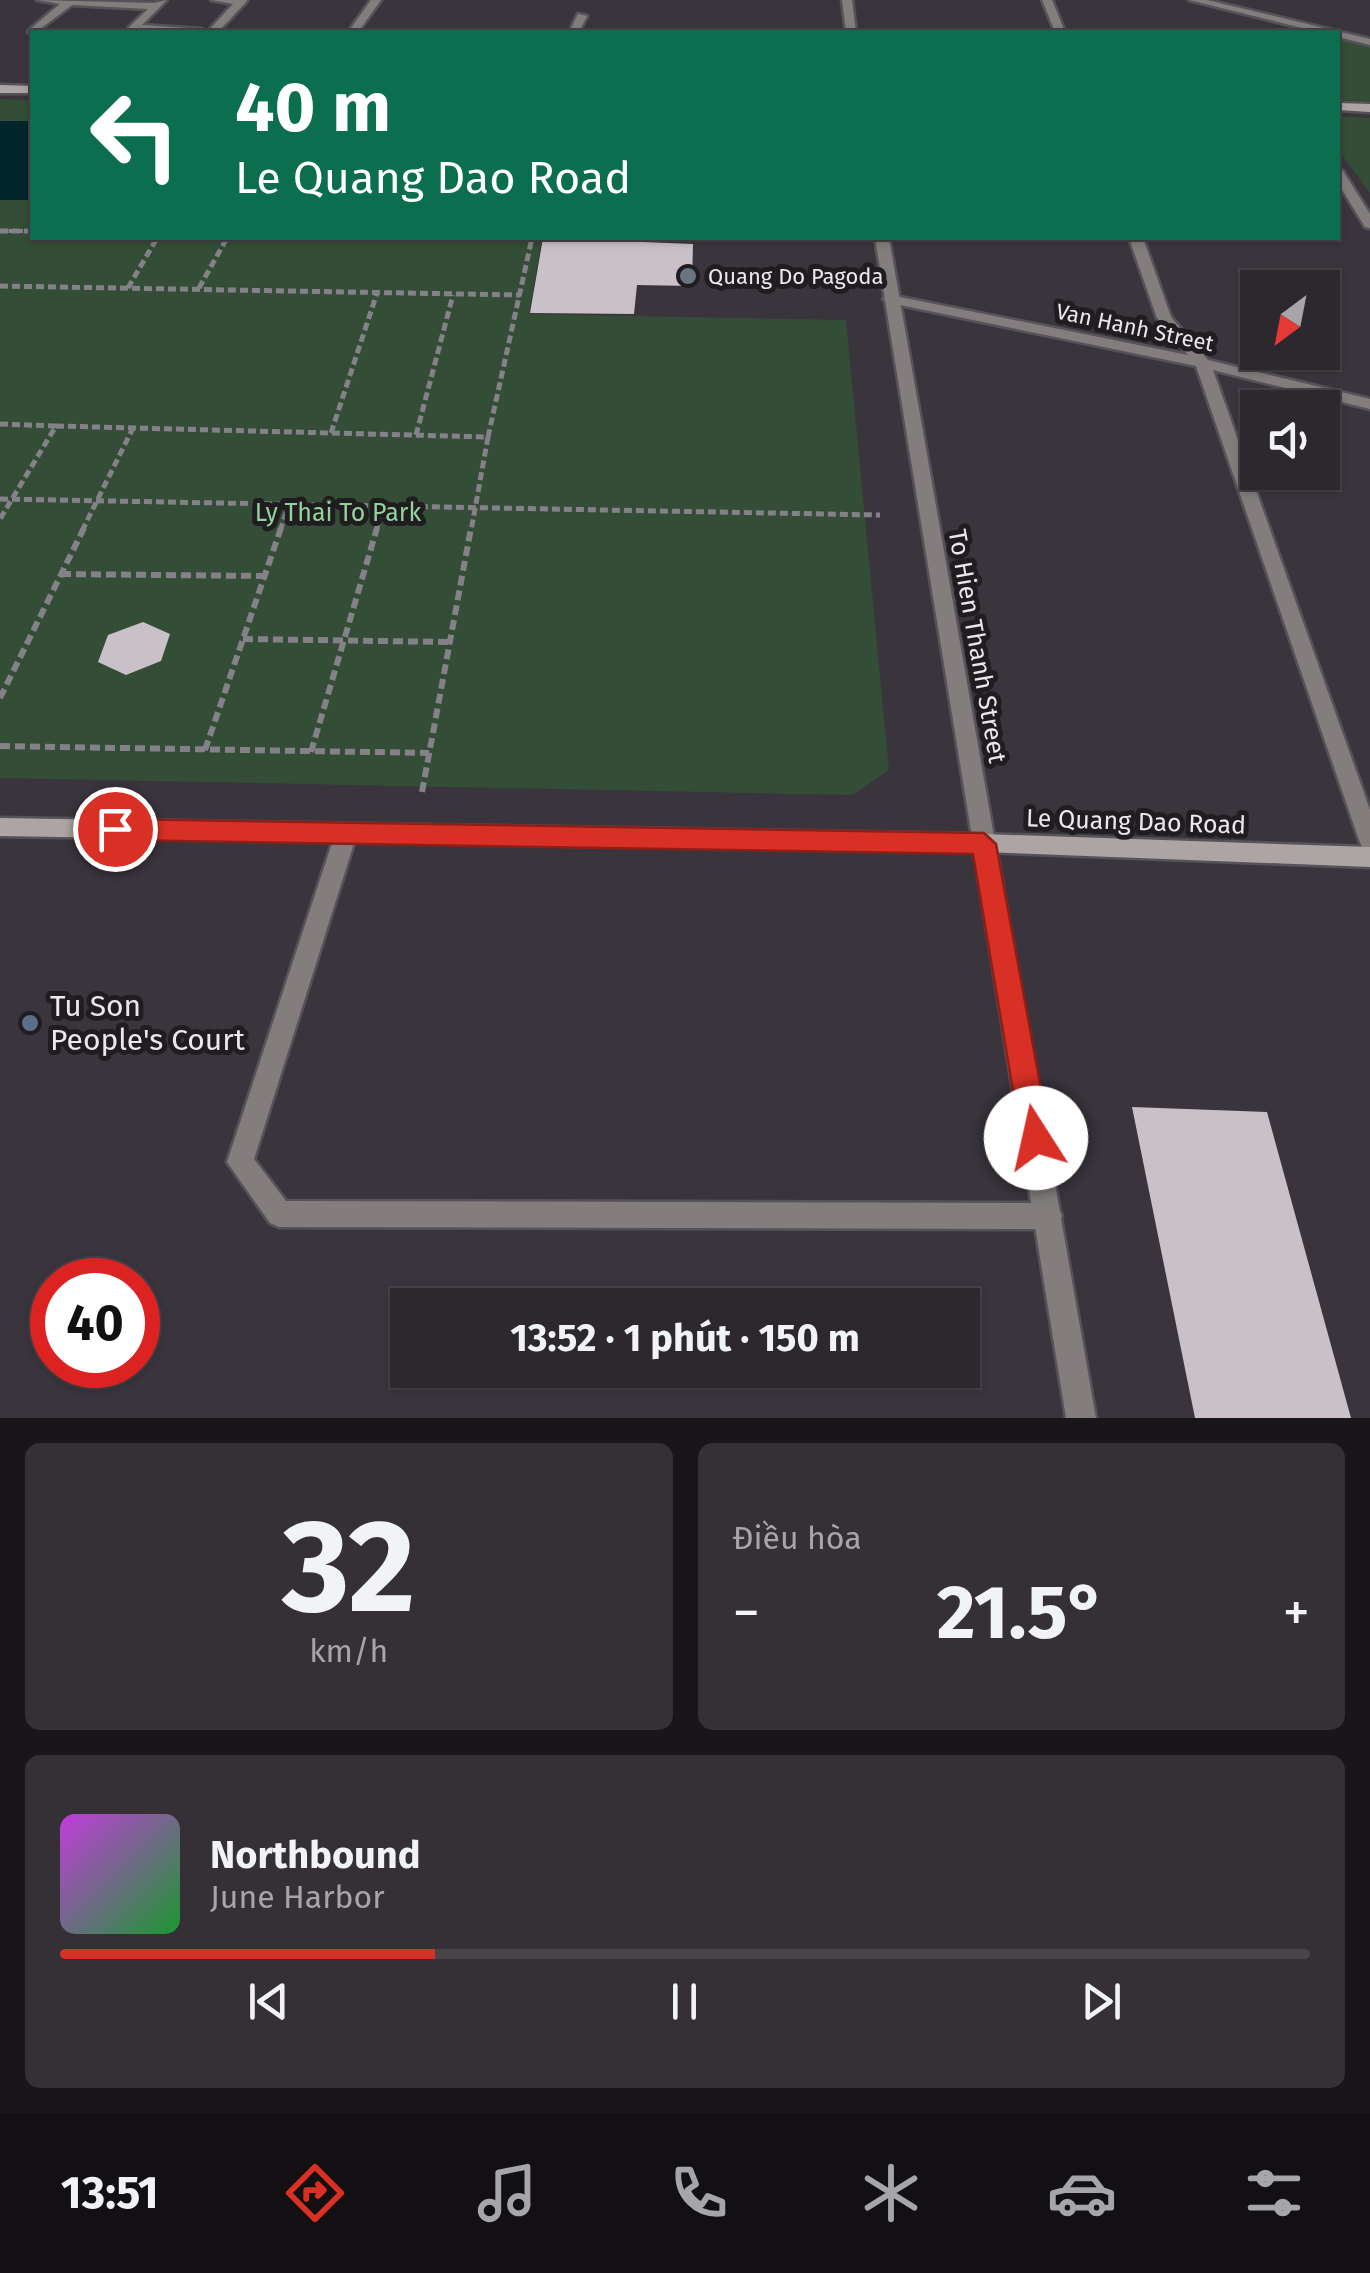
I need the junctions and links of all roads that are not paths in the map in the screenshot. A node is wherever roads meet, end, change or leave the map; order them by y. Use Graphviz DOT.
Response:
graph roads {
  1 [pos="42,0"];
  2 [pos="216,0"];
  3 [pos="376,0"];
  4 [pos="847,0"];
  5 [pos="1047,0"];
  6 [pos="1194,0"];
  7 [pos="70,2"];
  8 [pos="160,3"];
  9 [pos="1226,8"];
  10 [pos="582,16"];
  11 [pos="1234,20"];
  12 [pos="37,30"];
  13 [pos="167,30"];
  14 [pos="214,30"];
  15 [pos="355,30"];
  16 [pos="575,30"];
  17 [pos="851,30"];
  18 [pos="1059,30"];
  19 [pos="1321,30"];
  20 [pos="1340,34"];
  21 [pos="30,36"];
  22 [pos="1370,42"];
  23 [pos="20,44"];
  24 [pos="0,89"];
  25 [pos="30,90"];
  26 [pos="1340,107"];
  27 [pos="1370,108"];
  28 [pos="1340,177"];
  29 [pos="1370,224"];
  30 [pos="882,240"];
  31 [pos="1137,240"];
  32 [pos="890,300"];
  33 [pos="1203,363"];
  34 [pos="1370,404"];
  35 [pos="0,827"];
  36 [pos="346,834"];
  37 [pos="1370,840"];
  38 [pos="984,844"];
  39 [pos="1370,857"];
  40 [pos="1049,1216"];
  41 [pos="1081,1418"];
  1 -- 7 [label="street"];
  2 -- 14 [label="street"];
  3 -- 15 [label="street"];
  4 -- 17 [label="street"];
  5 -- 18 [label="street"];
  6 -- 9 [label="street"];
  7 -- 8 [label="street"];
  7 -- 12 [label="street"];
  8 -- 13 [label="street"];
  9 -- 11 [label="street"];
  9 -- 19 [label="street"];
  10 -- 16 [label="street"];
  20 -- 22 [label="street"];
  21 -- 23 [label="street"];
  24 -- 25 [label="main road"];
  26 -- 27 [label="main road"];
  28 -- 29 [label="street"];
  30 -- 32 [label="street, To Hien Thanh Street"];
  31 -- 33 [label="street"];
  32 -- 33 [label="street, Van Hanh Street"];
  32 -- 38 [label="street, To Hien Thanh Street"];
  33 -- 34 [label="street, Van Hanh Street"];
  33 -- 37 [label="street"];
  35 -- 36 [label="main road, Le Quang Dao Road"];
  36 -- 38 [label="main road, Le Quang Dao Road"];
  36 -- 40 [label="street"];
  38 -- 39 [label="main road, Le Quang Dao Road"];
  38 -- 40 [label="street, To Hien Thanh Street"];
  40 -- 41 [label="street, To Hien Thanh Street"];
}
